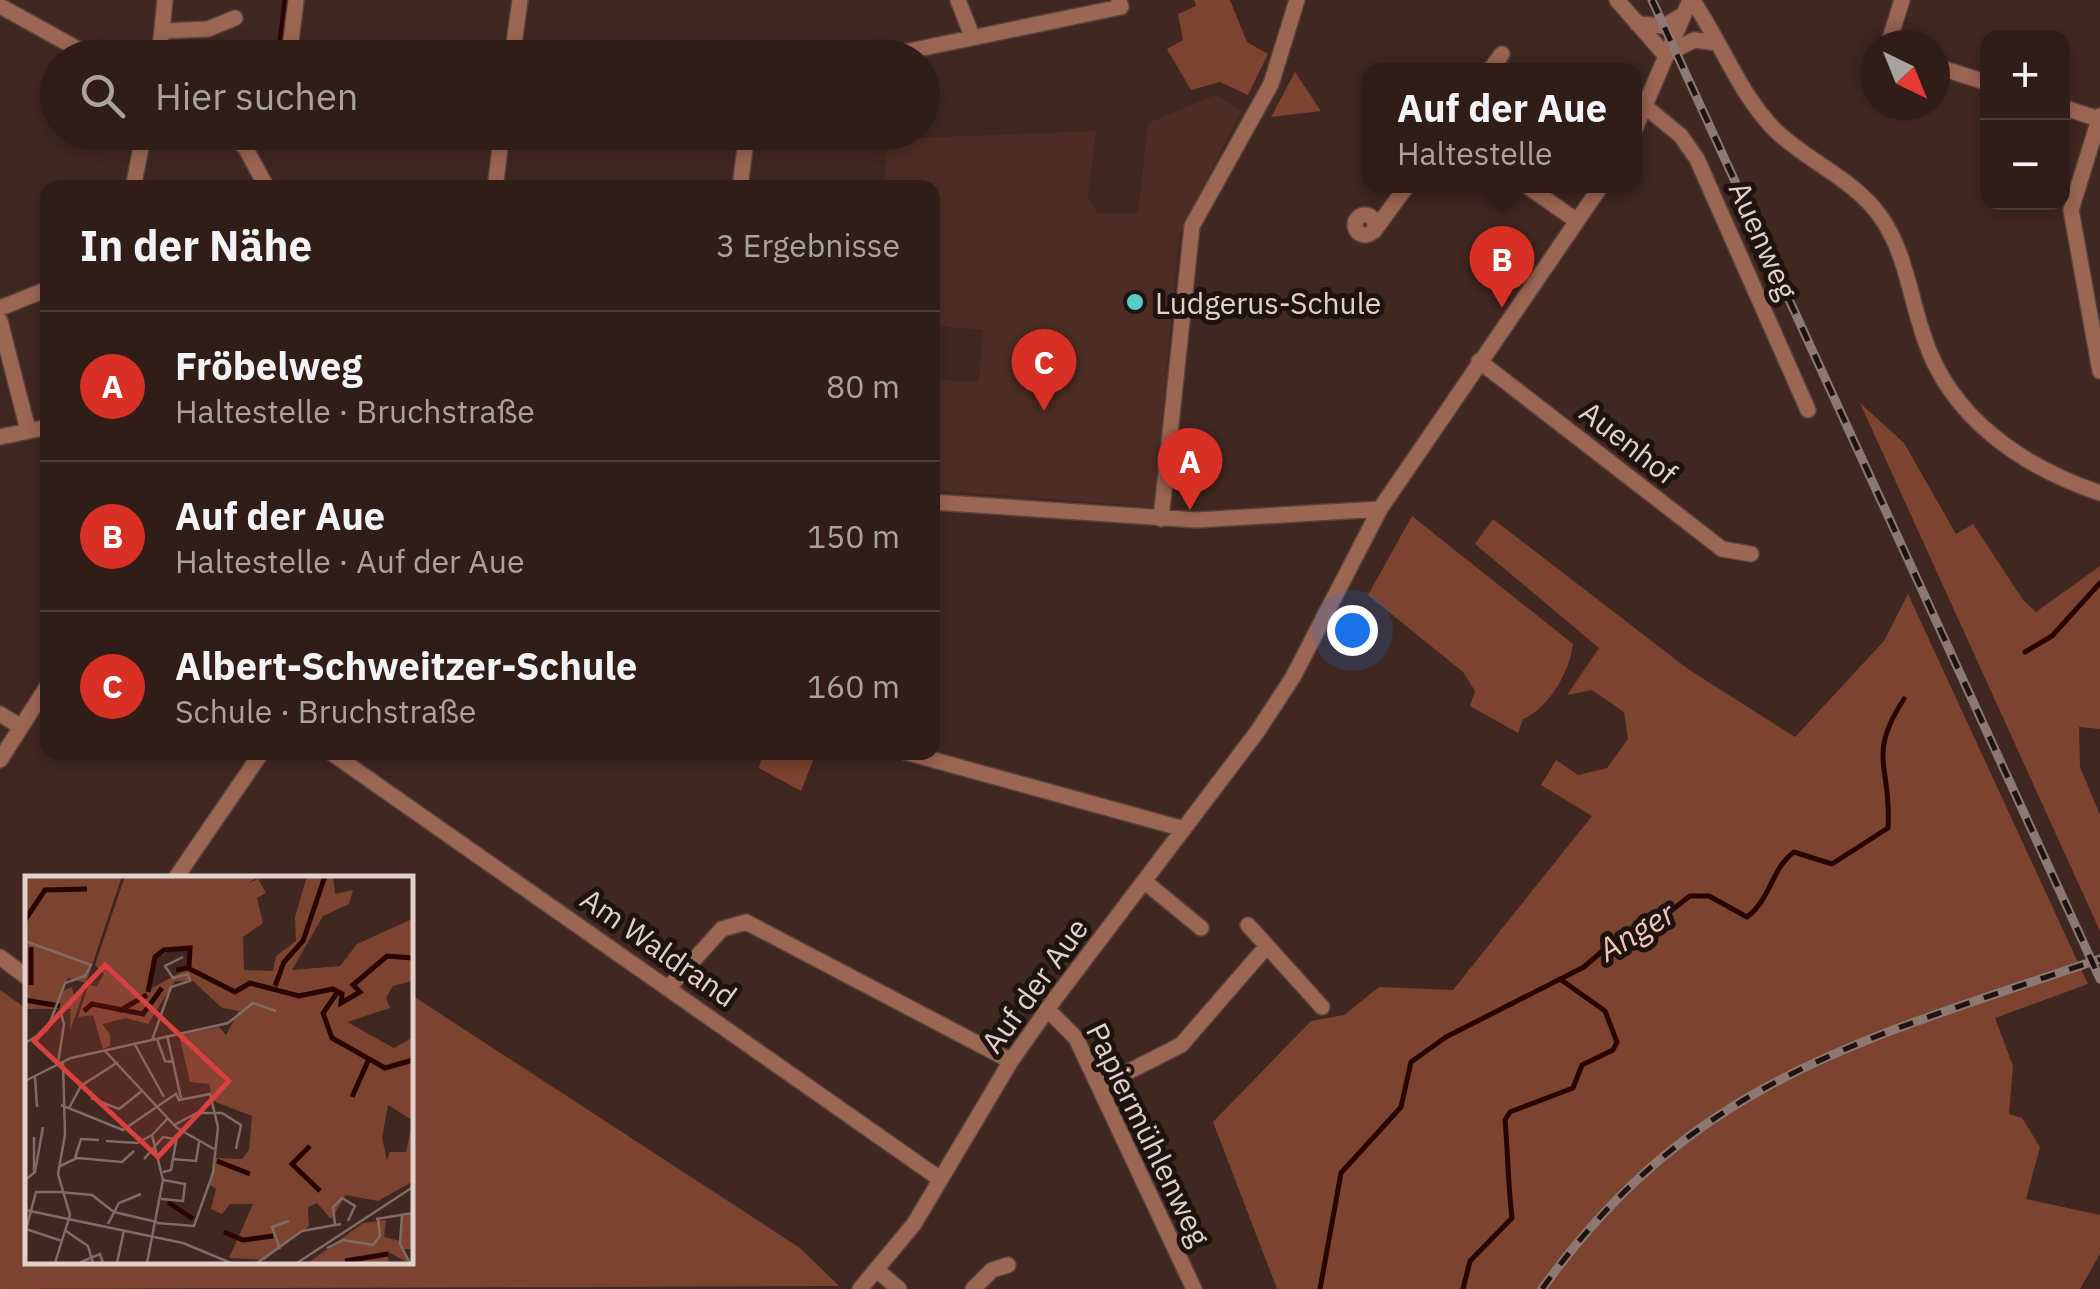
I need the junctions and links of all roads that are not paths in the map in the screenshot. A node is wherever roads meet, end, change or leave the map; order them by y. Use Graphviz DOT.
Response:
graph roads {
  1 [pos="165,0"];
  2 [pos="296,0"];
  3 [pos="520,0"];
  4 [pos="958,0"];
  5 [pos="1119,0"];
  6 [pos="1296,0"];
  7 [pos="1617,0"];
  8 [pos="1902,0"];
  9 [pos="1688,5"];
  10 [pos="0,6"];
  11 [pos="235,18"];
  12 [pos="1637,24"];
  13 [pos="1893,30"];
  14 [pos="165,31"];
  15 [pos="972,36"];
  16 [pos="61,40"];
  17 [pos="163,40"];
  18 [pos="291,40"];
  19 [pos="514,40"];
  20 [pos="940,43"];
  21 [pos="1718,43"];
  22 [pos="1502,54"];
  23 [pos="1666,56"];
  24 [pos="1495,63"];
  25 [pos="1950,71"];
  26 [pos="1980,80"];
  27 [pos="1647,108"];
  28 [pos="2070,110"];
  29 [pos="1642,117"];
  30 [pos="2100,118"];
  31 [pos="140,150"];
  32 [pos="248,150"];
  33 [pos="500,150"];
  34 [pos="745,150"];
  35 [pos="135,180"];
  36 [pos="264,180"];
  37 [pos="496,180"];
  38 [pos="741,180"];
  39 [pos="1402,193"];
  40 [pos="1538,193"];
  41 [pos="1597,193"];
  42 [pos="1577,221"];
  43 [pos="1374,231"];
  44 [pos="40,292"];
  45 [pos="0,308"];
  46 [pos="0,322"];
  47 [pos="1479,361"];
  48 [pos="2100,371"];
  49 [pos="1808,410"];
  50 [pos="40,428"];
  51 [pos="28,430"];
  52 [pos="0,437"];
  53 [pos="2100,493"];
  54 [pos="940,503"];
  55 [pos="1380,509"];
  56 [pos="1161,519"];
  57 [pos="1750,554"];
  58 [pos="40,698"];
  59 [pos="0,714"];
  60 [pos="22,728"];
  61 [pos="0,760"];
  62 [pos="257,760"];
  63 [pos="348,760"];
  64 [pos="934,760"];
  65 [pos="1184,829"];
  66 [pos="177,876"];
  67 [pos="1144,881"];
  68 [pos="1248,925"];
  69 [pos="1201,928"];
  70 [pos="1267,946"];
  71 [pos="0,957"];
  72 [pos="25,976"];
  73 [pos="670,987"];
  74 [pos="1322,1007"];
  75 [pos="1047,1010"];
  76 [pos="1011,1061"];
  77 [pos="1100,1086"];
  78 [pos="940,1180"];
  79 [pos="1008,1265"];
  80 [pos="877,1270"];
  81 [pos="860,1289"];
  82 [pos="899,1289"];
  83 [pos="973,1289"];
  84 [pos="1194,1289"];
  1 -- 14 [label="street"];
  2 -- 18 [label="street"];
  3 -- 19 [label="street"];
  4 -- 15 [label="street"];
  5 -- 15 [label="street"];
  6 -- 56 [label="street"];
  7 -- 12 [label="street"];
  8 -- 13 [label="street"];
  9 -- 12 [label="street"];
  9 -- 21 [label="street"];
  9 -- 23 [label="street"];
  10 -- 16 [label="street"];
  11 -- 14 [label="street"];
  12 -- 23 [label="street"];
  14 -- 17 [label="street"];
  15 -- 20 [label="street"];
  21 -- 23 [label="street"];
  21 -- 53 [label="street"];
  22 -- 24 [label="street"];
  23 -- 27 [label="street"];
  25 -- 26 [label="street"];
  27 -- 29 [label="street"];
  27 -- 49 [label="street, Auenweg"];
  28 -- 30 [label="street"];
  30 -- 48 [label="street"];
  31 -- 35 [label="street"];
  32 -- 36 [label="street"];
  33 -- 37 [label="street"];
  34 -- 38 [label="street"];
  39 -- 43 [label="street"];
  40 -- 42 [label="street"];
  41 -- 42 [label="street, Auf der Aue"];
  42 -- 47 [label="street, Auf der Aue"];
  44 -- 45 [label="street"];
  46 -- 51 [label="street"];
  47 -- 55 [label="street, Auf der Aue"];
  47 -- 57 [label="street, Auenhof"];
  50 -- 51 [label="street"];
  51 -- 52 [label="street"];
  54 -- 56 [label="street"];
  55 -- 56 [label="street"];
  55 -- 65 [label="street, Auf der Aue"];
  58 -- 60 [label="street"];
  59 -- 60 [label="street"];
  60 -- 61 [label="street"];
  62 -- 66 [label="street"];
  63 -- 73 [label="street, Am Waldrand"];
  64 -- 65 [label="street"];
  65 -- 67 [label="street, Auf der Aue"];
  67 -- 69 [label="street"];
  67 -- 75 [label="street, Auf der Aue"];
  68 -- 70 [label="street"];
  70 -- 74 [label="street"];
  70 -- 77 [label="street"];
  71 -- 72 [label="street"];
  73 -- 76 [label="street"];
  73 -- 78 [label="street, Am Waldrand"];
  75 -- 76 [label="street, Auf der Aue"];
  75 -- 77 [label="street, Papiermühlenweg"];
  76 -- 78 [label="street, Auf der Aue"];
  77 -- 84 [label="street, Papiermühlenweg"];
  78 -- 80 [label="street, Auf der Aue"];
  79 -- 83 [label="street"];
  80 -- 81 [label="street, Auf der Aue"];
  80 -- 82 [label="street"];
}
